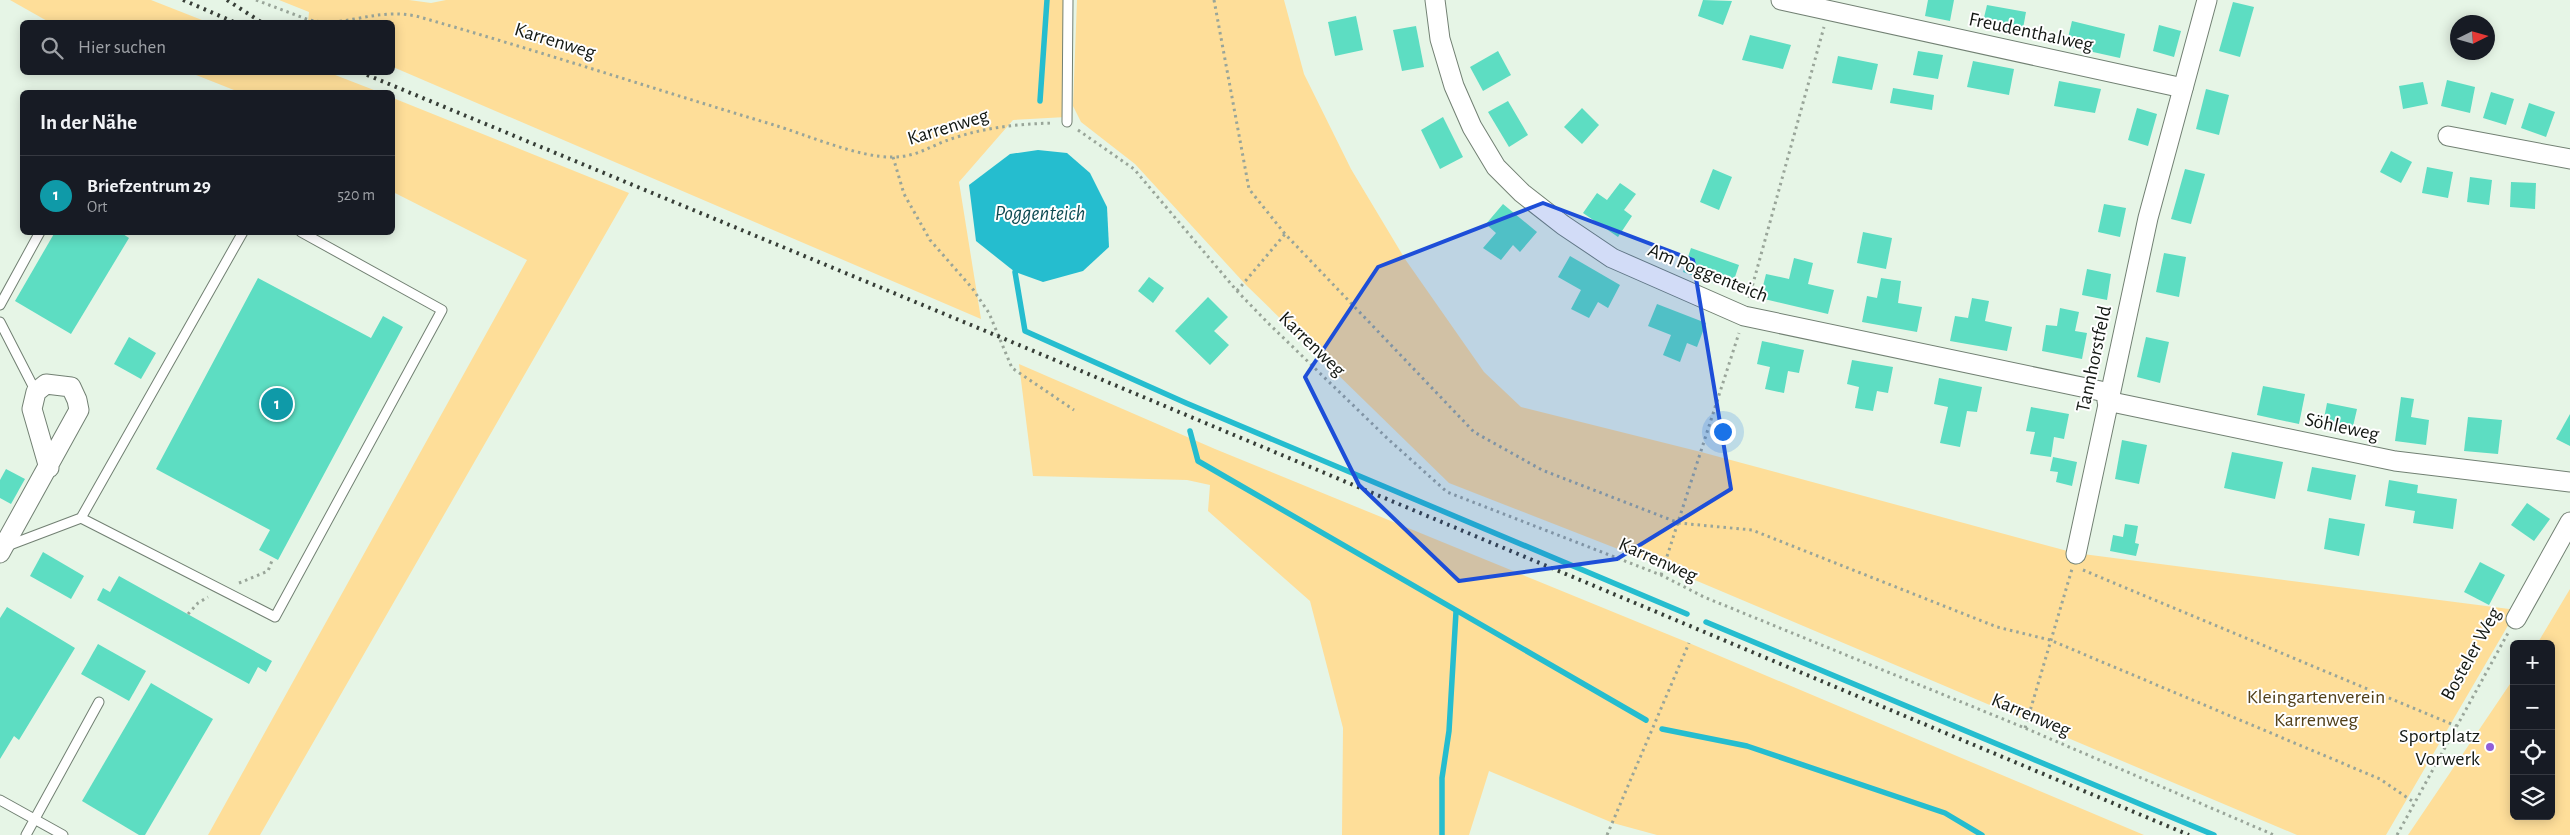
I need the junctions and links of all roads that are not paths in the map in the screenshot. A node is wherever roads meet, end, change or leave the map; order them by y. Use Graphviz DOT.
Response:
graph roads {
  1 [pos="1068,0"];
  2 [pos="1436,0"];
  3 [pos="1782,0"];
  4 [pos="2207,0"];
  5 [pos="2182,88"];
  6 [pos="1067,122"];
  7 [pos="2448,136"];
  8 [pos="2570,158"];
  9 [pos="38,235"];
  10 [pos="241,235"];
  11 [pos="306,235"];
  12 [pos="0,305"];
  13 [pos="0,322"];
  14 [pos="36,392"];
  15 [pos="2109,397"];
  16 [pos="49,468"];
  17 [pos="2570,482"];
  18 [pos="81,518"];
  19 [pos="2570,522"];
  20 [pos="2,550"];
  21 [pos="2074,560"];
  22 [pos="2516,619"];
  23 [pos="99,702"];
  24 [pos="0,800"];
  25 [pos="34,818"];
  26 [pos="26,835"];
  27 [pos="63,835"];
  1 -- 6 [label="lane"];
  2 -- 15 [label="street, Am Poggenteich"];
  3 -- 5 [label="street, Freudenthalweg"];
  4 -- 5 [label="street, Tannhorstfeld"];
  5 -- 15 [label="street, Tannhorstfeld"];
  7 -- 8 [label="street"];
  9 -- 12 [label="lane"];
  10 -- 18 [label="lane"];
  11 -- 18 [label="lane"];
  13 -- 14 [label="lane"];
  14 -- 16 [label="street"];
  14 -- 16 [label="street"];
  15 -- 17 [label="street, Söhleweg"];
  15 -- 21 [label="street, Tannhorstfeld"];
  16 -- 20 [label="street"];
  18 -- 20 [label="lane"];
  19 -- 22 [label="street, Bosteler Weg"];
  23 -- 25 [label="lane"];
  24 -- 25 [label="lane"];
  25 -- 26 [label="lane"];
  25 -- 27 [label="lane"];
}
